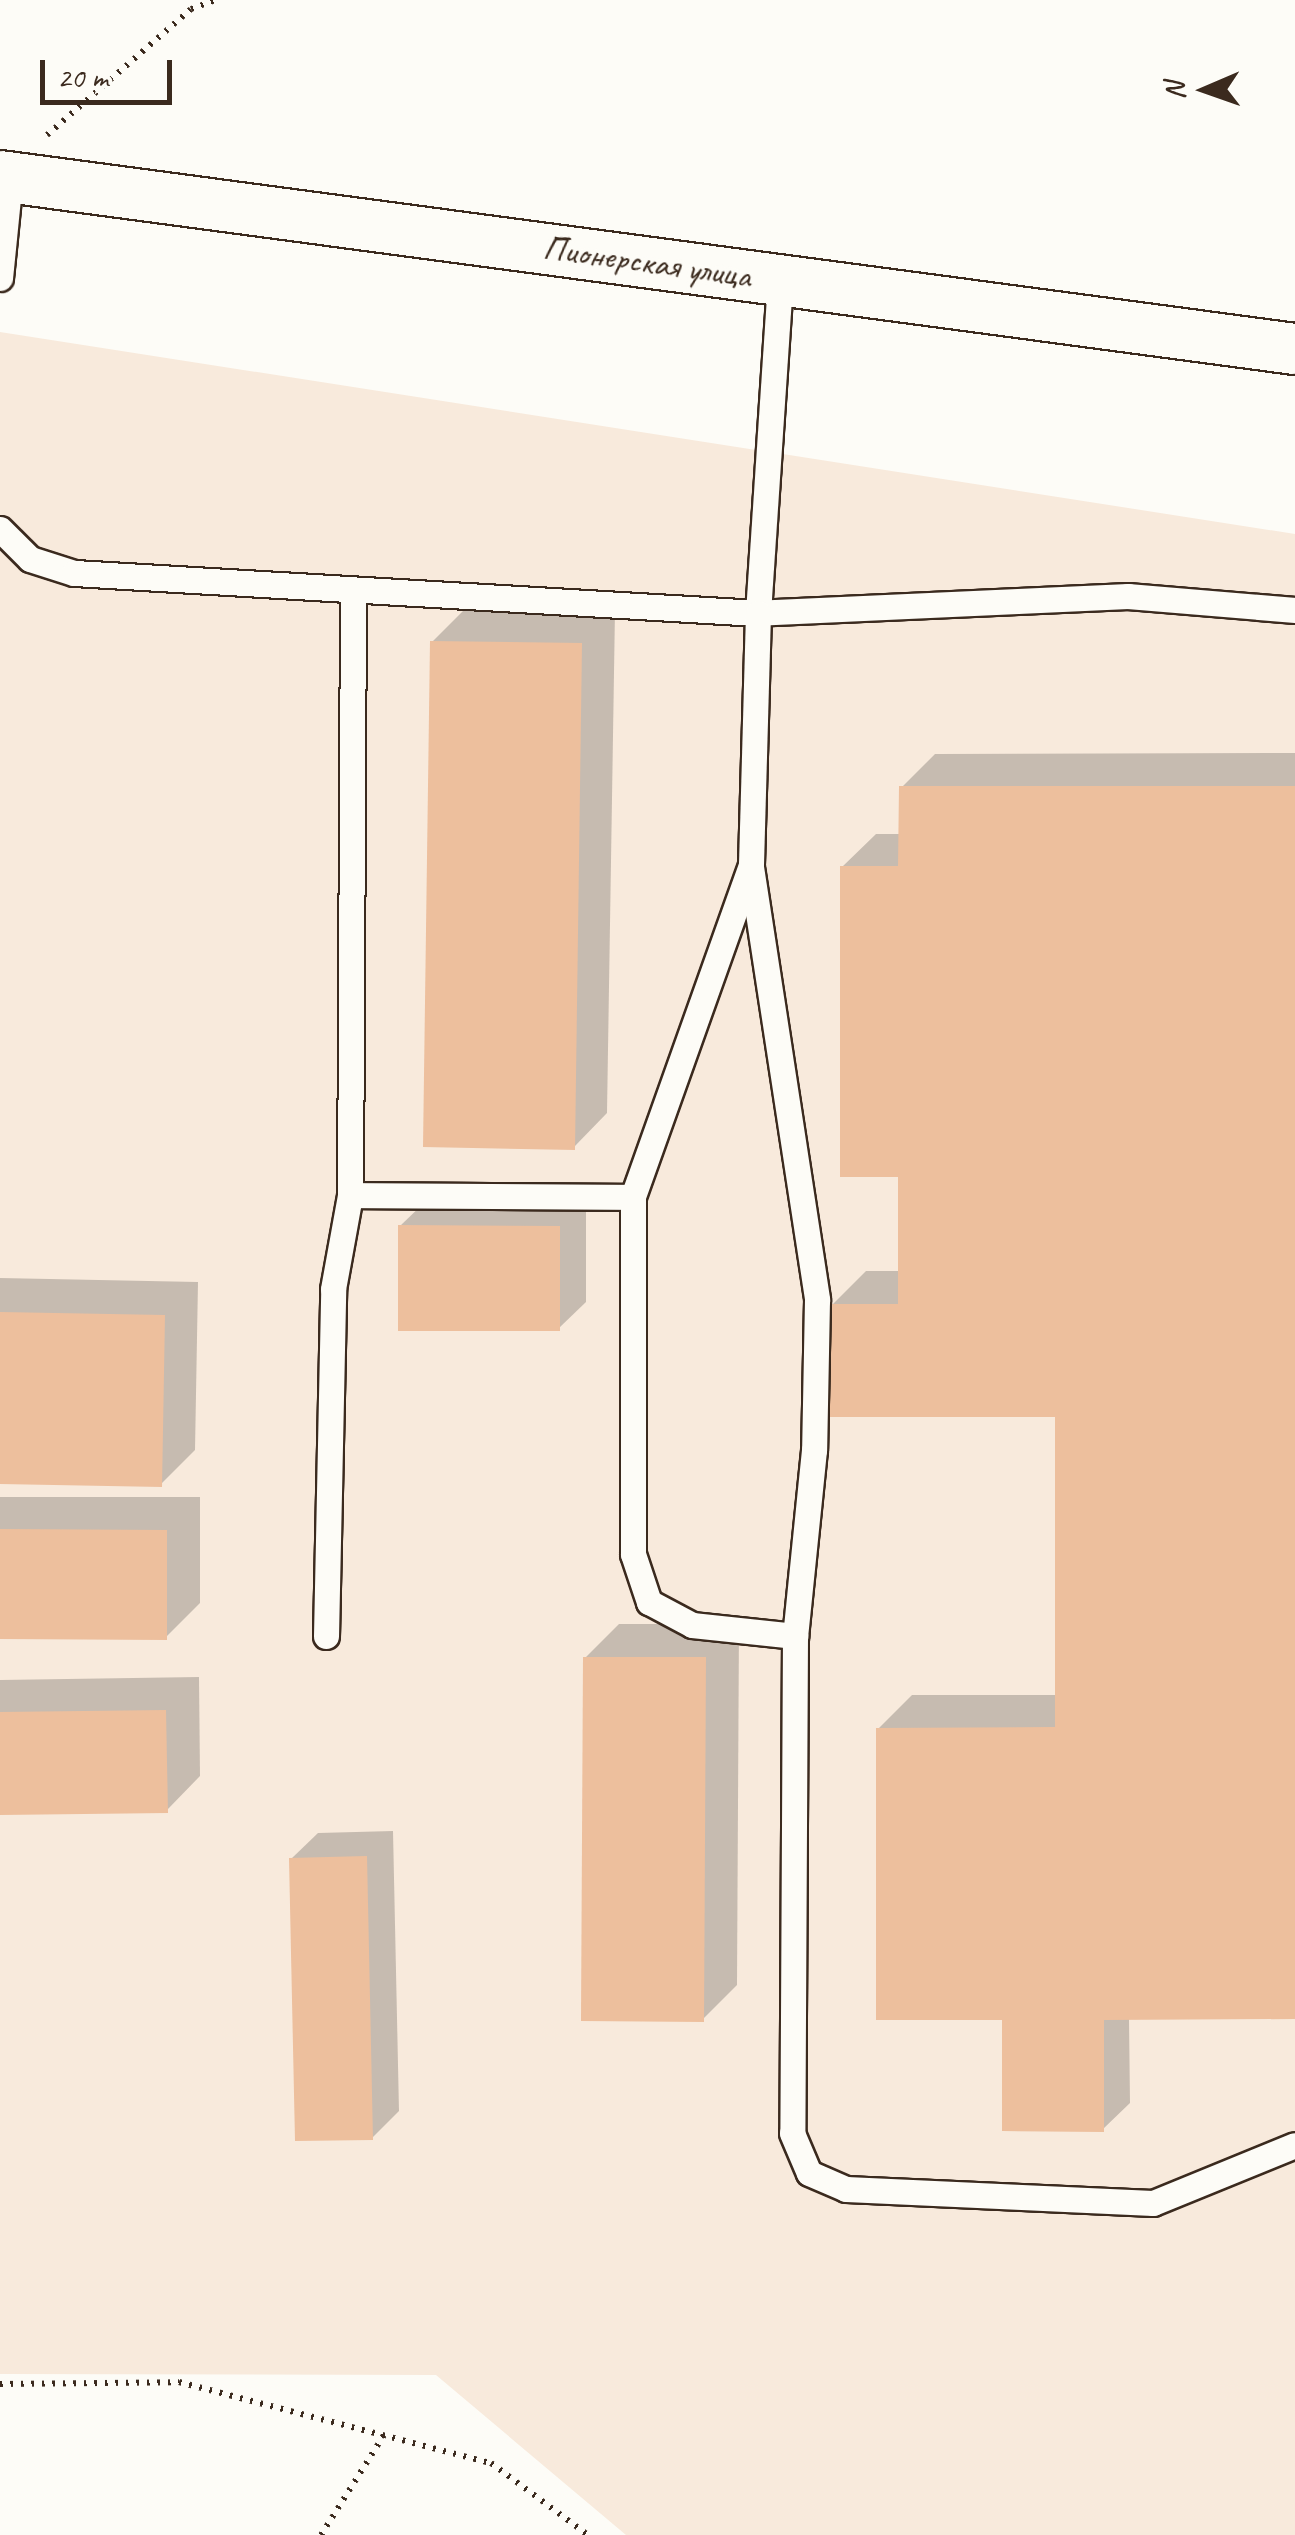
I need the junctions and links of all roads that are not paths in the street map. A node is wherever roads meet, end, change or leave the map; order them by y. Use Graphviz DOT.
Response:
graph roads {
  1 [pos="5,177"];
  2 [pos="0,278"];
  3 [pos="780,280"];
  4 [pos="1295,349"];
  5 [pos="0,529"];
  6 [pos="353,591"];
  7 [pos="1295,610"];
  8 [pos="758,613"];
  9 [pos="751,865"];
  10 [pos="350,1195"];
  11 [pos="632,1197"];
  12 [pos="326,1636"];
  13 [pos="795,1636"];
  14 [pos="1295,2145"];
  1 -- 2 [label="lane"];
  1 -- 3 [label="street, Пионерская улица"];
  3 -- 4 [label="street, Пионерская улица"];
  3 -- 8 [label="lane"];
  5 -- 6 [label="lane"];
  6 -- 8 [label="lane"];
  6 -- 10 [label="lane"];
  7 -- 8 [label="lane"];
  8 -- 9 [label="lane"];
  9 -- 11 [label="lane"];
  9 -- 13 [label="lane"];
  10 -- 11 [label="lane"];
  10 -- 12 [label="lane"];
  11 -- 13 [label="lane"];
  13 -- 14 [label="lane"];
}
